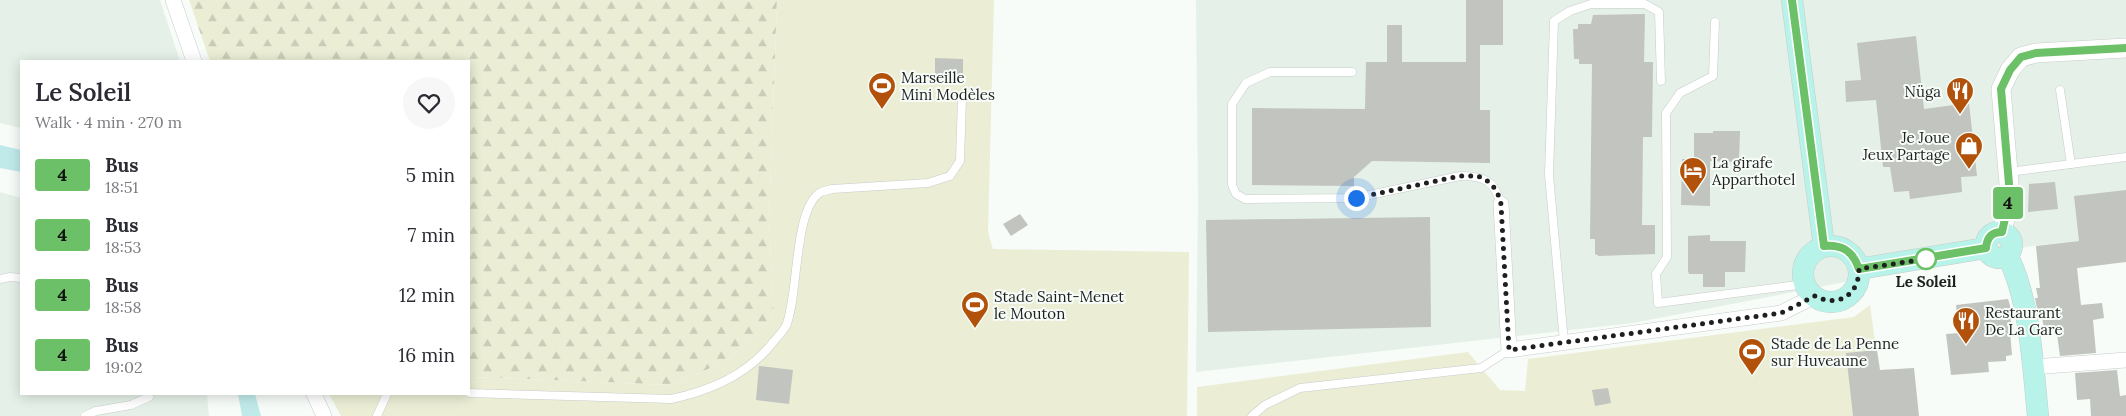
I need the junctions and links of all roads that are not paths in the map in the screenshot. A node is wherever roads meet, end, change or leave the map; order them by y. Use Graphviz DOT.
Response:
graph roads {
  1 [pos="173,0"];
  2 [pos="1792,0"];
  3 [pos="1715,22"];
  4 [pos="2126,48"];
  5 [pos="194,60"];
  6 [pos="1352,72"];
  7 [pos="1661,81"];
  8 [pos="2060,90"];
  9 [pos="962,98"];
  10 [pos="2126,157"];
  11 [pos="2071,164"];
  12 [pos="2008,172"];
  13 [pos="1501,204"];
  14 [pos="2002,232"];
  15 [pos="1824,246"];
  16 [pos="1986,248"];
  17 [pos="2007,255"];
  18 [pos="1859,269"];
  19 [pos="20,278"];
  20 [pos="0,279"];
  21 [pos="1810,290"];
  22 [pos="1564,342"];
  23 [pos="1509,350"];
  24 [pos="2126,360"];
  25 [pos="2033,367"];
  26 [pos="470,393"];
  27 [pos="314,395"];
  28 [pos="387,395"];
  29 [pos="149,397"];
  30 [pos="85,416"];
  31 [pos="324,416"];
  32 [pos="377,416"];
  33 [pos="1252,416"];
  34 [pos="2038,416"];
  1 -- 5 [label="street"];
  2 -- 15 [label="main road"];
  3 -- 21 [label="lane"];
  4 -- 12 [label="street"];
  6 -- 13 [label="lane"];
  7 -- 22 [label="lane"];
  8 -- 11 [label="lane"];
  9 -- 26 [label="lane"];
  10 -- 11 [label="lane"];
  11 -- 12 [label="lane"];
  12 -- 14 [label="street"];
  13 -- 23 [label="street"];
  14 -- 16 [label="main road"];
  14 -- 17 [label="main road"];
  15 -- 18 [label="main road"];
  15 -- 21 [label="main road"];
  16 -- 17 [label="main road"];
  16 -- 18 [label="main road"];
  17 -- 25 [label="main road"];
  18 -- 21 [label="main road"];
  19 -- 20 [label="lane"];
  21 -- 22 [label="street"];
  22 -- 23 [label="street"];
  23 -- 33 [label="lane"];
  24 -- 25 [label="street"];
  25 -- 34 [label="main road"];
  27 -- 31 [label="street"];
  28 -- 32 [label="lane"];
  29 -- 30 [label="lane"];
}
